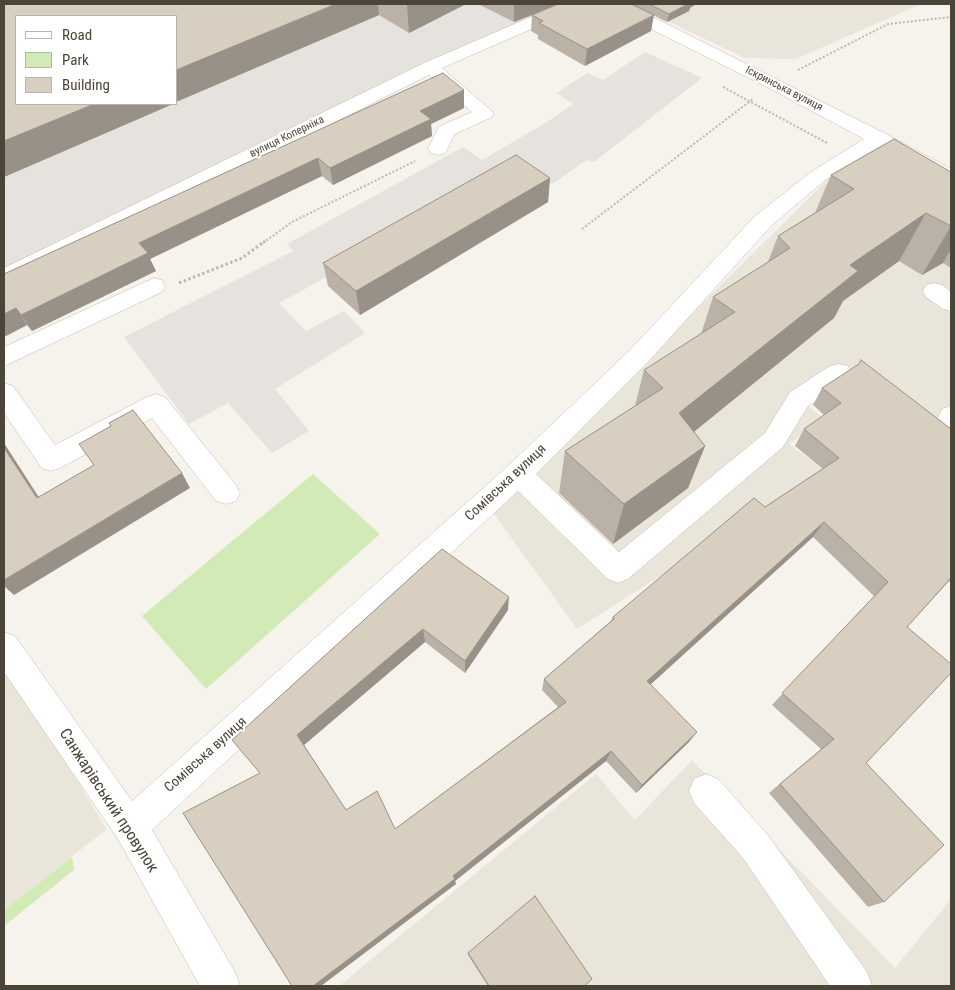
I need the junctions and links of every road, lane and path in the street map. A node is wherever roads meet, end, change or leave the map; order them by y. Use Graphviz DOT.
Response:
graph roads {
  1 [pos="574,4"];
  2 [pos="615,4"];
  3 [pos="951,17"];
  4 [pos="430,67"];
  5 [pos="716,83"];
  6 [pos="773,83"];
  7 [pos="749,101"];
  8 [pos="879,138"];
  9 [pos="438,149"];
  10 [pos="850,156"];
  11 [pos="951,177"];
  12 [pos="582,229"];
  13 [pos="4,277"];
  14 [pos="154,286"];
  15 [pos="4,357"];
  16 [pos="839,373"];
  17 [pos="4,393"];
  18 [pos="518,474"];
  19 [pos="226,493"];
  20 [pos="5,650"];
  21 [pos="706,791"];
  22 [pos="130,827"];
  23 [pos="222,986"];
  24 [pos="853,986"];
  1 -- 4 [label="street, вулиця Коперніка"];
  2 -- 6 [label="street, Іскринська вулиця"];
  3 -- 6 [label="path"];
  4 -- 9 [label="street"];
  4 -- 13 [label="street, вулиця Коперніка"];
  5 -- 7 [label="path"];
  6 -- 7 [label="path"];
  6 -- 8 [label="street, Іскринська вулиця"];
  7 -- 10 [label="path"];
  7 -- 12 [label="path"];
  8 -- 10 [label="street, Сомівська вулиця"];
  8 -- 11 [label="street, Іскринська вулиця"];
  9 -- 14 [label="path"];
  10 -- 18 [label="street, Сомівська вулиця"];
  14 -- 15 [label="street"];
  16 -- 18 [label="street"];
  17 -- 19 [label="street"];
  18 -- 22 [label="street, Сомівська вулиця"];
  20 -- 22 [label="street, Санжарівський провулок"];
  21 -- 24 [label="street"];
  22 -- 23 [label="street, Санжарівський провулок"];
}
